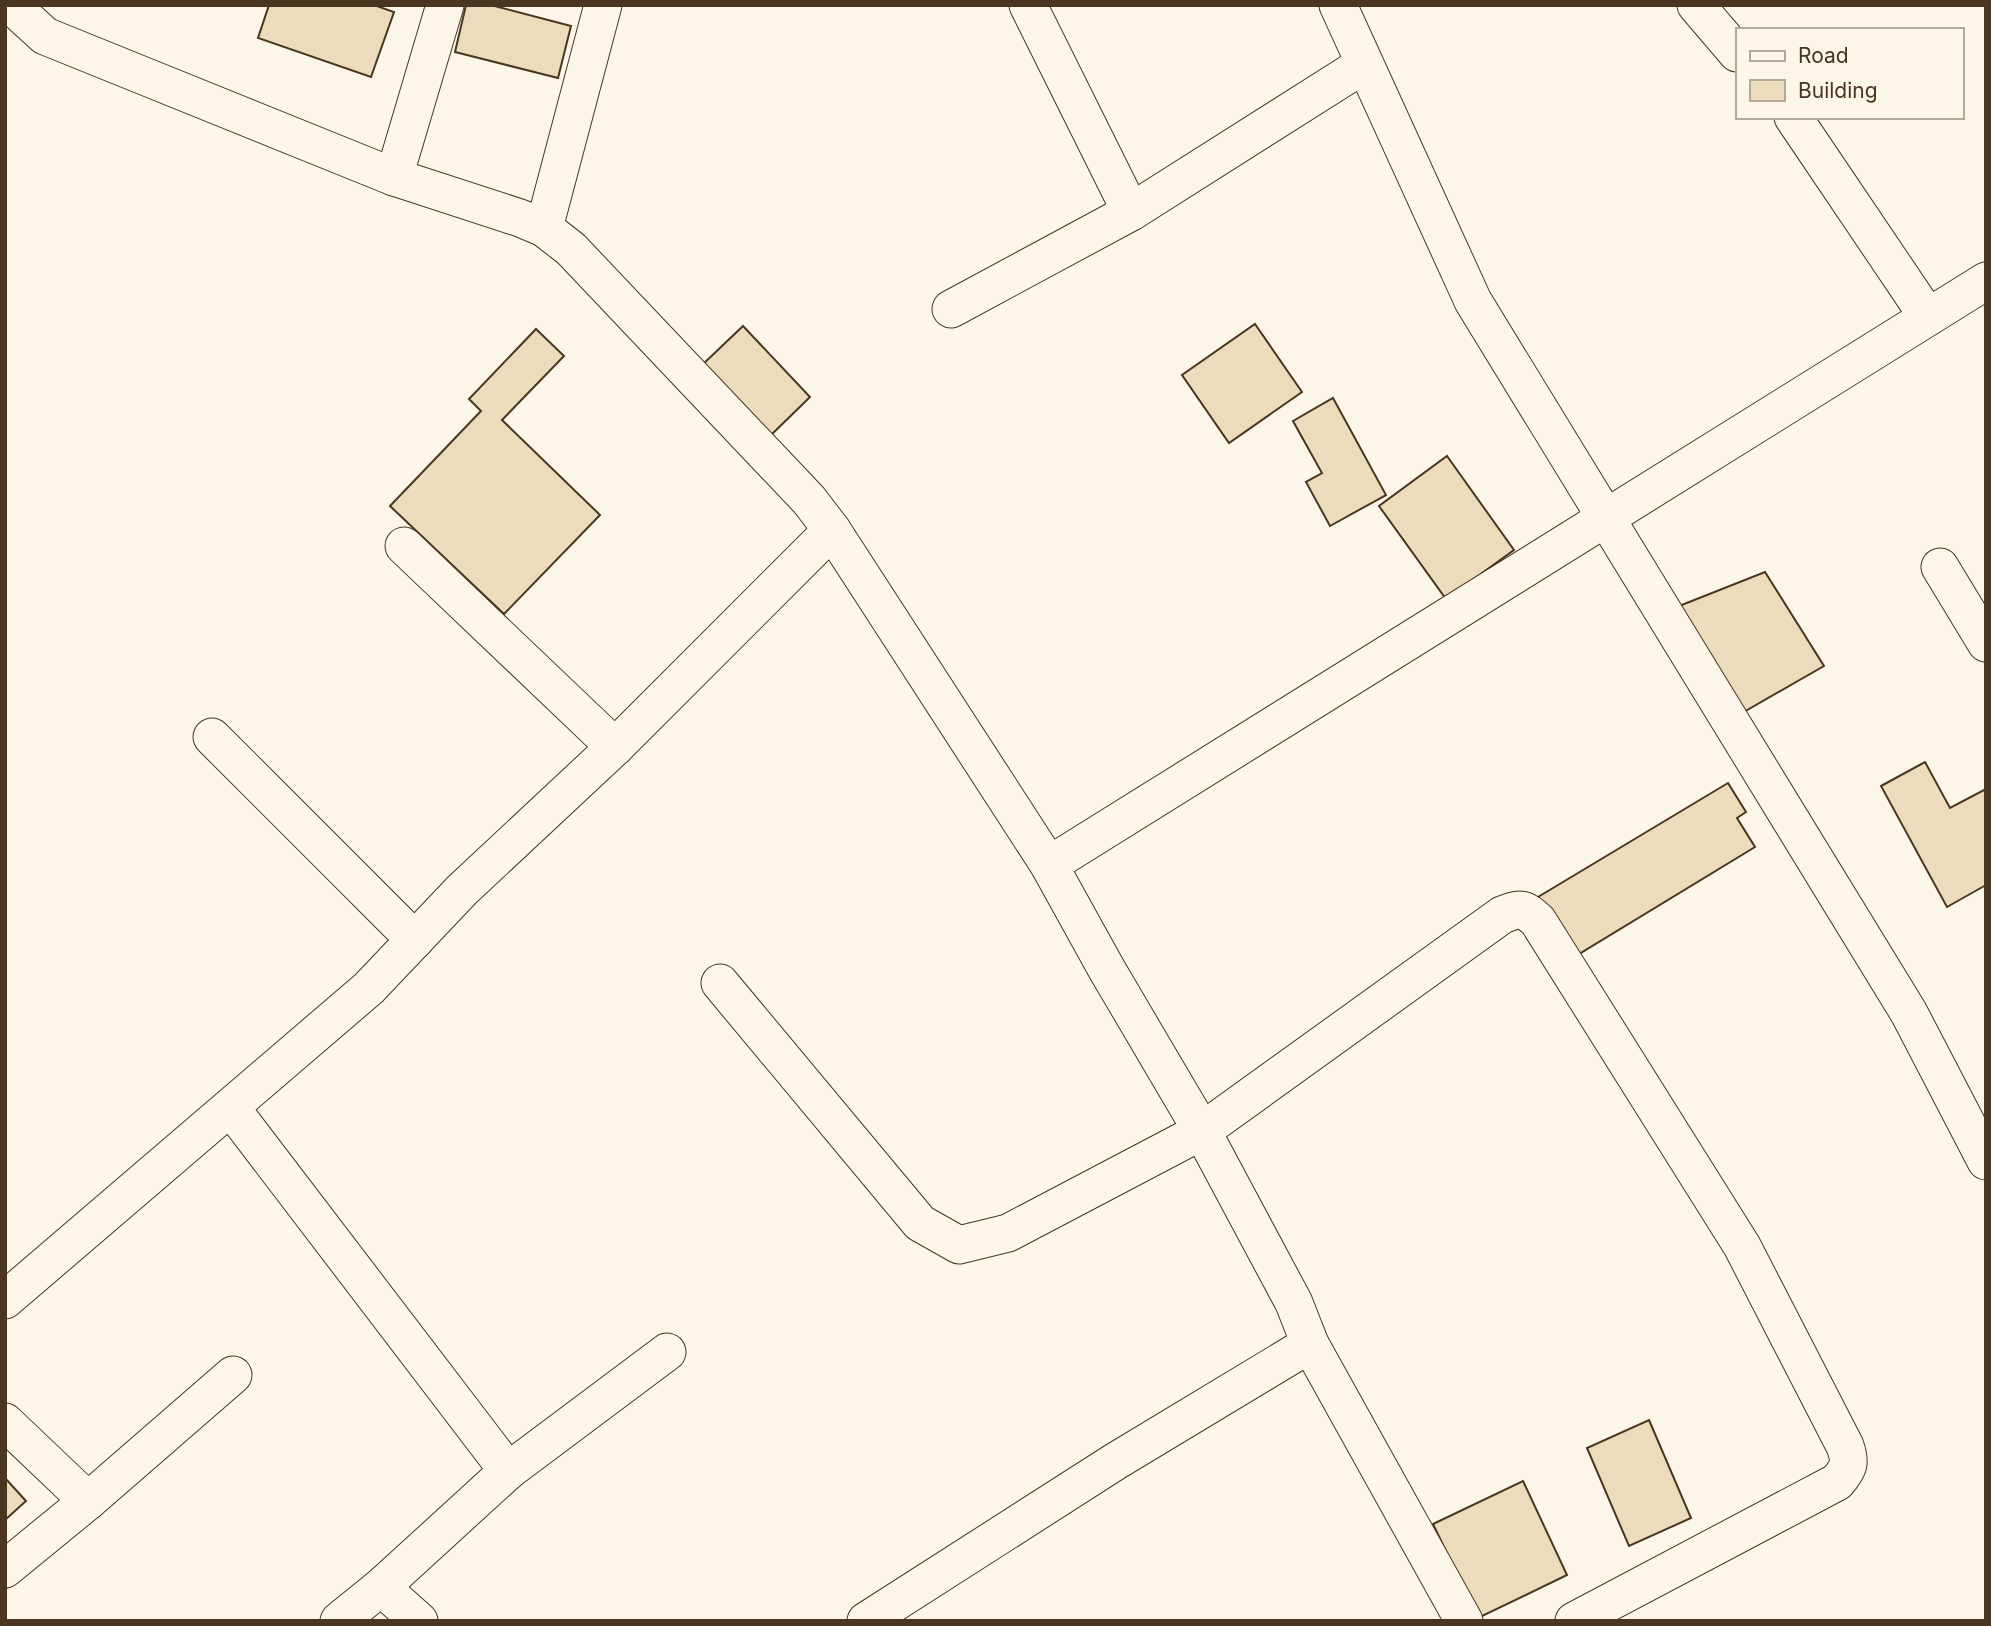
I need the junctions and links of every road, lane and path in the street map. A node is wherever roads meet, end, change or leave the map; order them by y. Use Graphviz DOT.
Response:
graph roads {
  1 [pos="20,5"];
  2 [pos="445,5"];
  3 [pos="603,5"];
  4 [pos="1028,5"];
  5 [pos="1338,5"];
  6 [pos="1696,5"];
  7 [pos="1736,52"];
  8 [pos="1363,65"];
  9 [pos="1794,119"];
  10 [pos="394,177"];
  11 [pos="1131,212"];
  12 [pos="544,228"];
  13 [pos="1986,281"];
  14 [pos="951,309"];
  15 [pos="1928,317"];
  16 [pos="1606,519"];
  17 [pos="832,530"];
  18 [pos="404,547"];
  19 [pos="1940,567"];
  20 [pos="1986,643"];
  21 [pos="212,737"];
  22 [pos="615,747"];
  23 [pos="1049,864"];
  24 [pos="415,940"];
  25 [pos="720,983"];
  26 [pos="231,1108"];
  27 [pos="1202,1131"];
  28 [pos="1986,1161"];
  29 [pos="5,1300"];
  30 [pos="1310,1345"];
  31 [pos="667,1352"];
  32 [pos="233,1375"];
  33 [pos="5,1422"];
  34 [pos="508,1471"];
  35 [pos="88,1501"];
  36 [pos="5,1569"];
  37 [pos="381,1587"];
  38 [pos="339,1621"];
  39 [pos="419,1621"];
  40 [pos="866,1621"];
  41 [pos="1464,1621"];
  42 [pos="1574,1621"];
  1 -- 10 [label="street"];
  2 -- 10 [label="street"];
  3 -- 12 [label="street"];
  4 -- 11 [label="street"];
  5 -- 8 [label="street"];
  6 -- 7 [label="street"];
  8 -- 11 [label="street"];
  8 -- 16 [label="street"];
  9 -- 15 [label="street"];
  10 -- 12 [label="street"];
  11 -- 14 [label="street"];
  12 -- 17 [label="street"];
  13 -- 15 [label="street"];
  15 -- 16 [label="street"];
  16 -- 23 [label="street"];
  16 -- 28 [label="street"];
  17 -- 22 [label="street"];
  17 -- 23 [label="street"];
  18 -- 22 [label="street"];
  19 -- 20 [label="street"];
  21 -- 24 [label="street"];
  22 -- 24 [label="street"];
  23 -- 27 [label="street"];
  24 -- 26 [label="street"];
  25 -- 27 [label="street"];
  26 -- 29 [label="street"];
  26 -- 34 [label="street"];
  27 -- 30 [label="street"];
  27 -- 42 [label="street"];
  30 -- 40 [label="street"];
  30 -- 41 [label="street"];
  31 -- 34 [label="street"];
  32 -- 35 [label="street"];
  33 -- 35 [label="street"];
  34 -- 37 [label="street"];
  35 -- 36 [label="street"];
  37 -- 38 [label="street"];
  37 -- 39 [label="street"];
}
